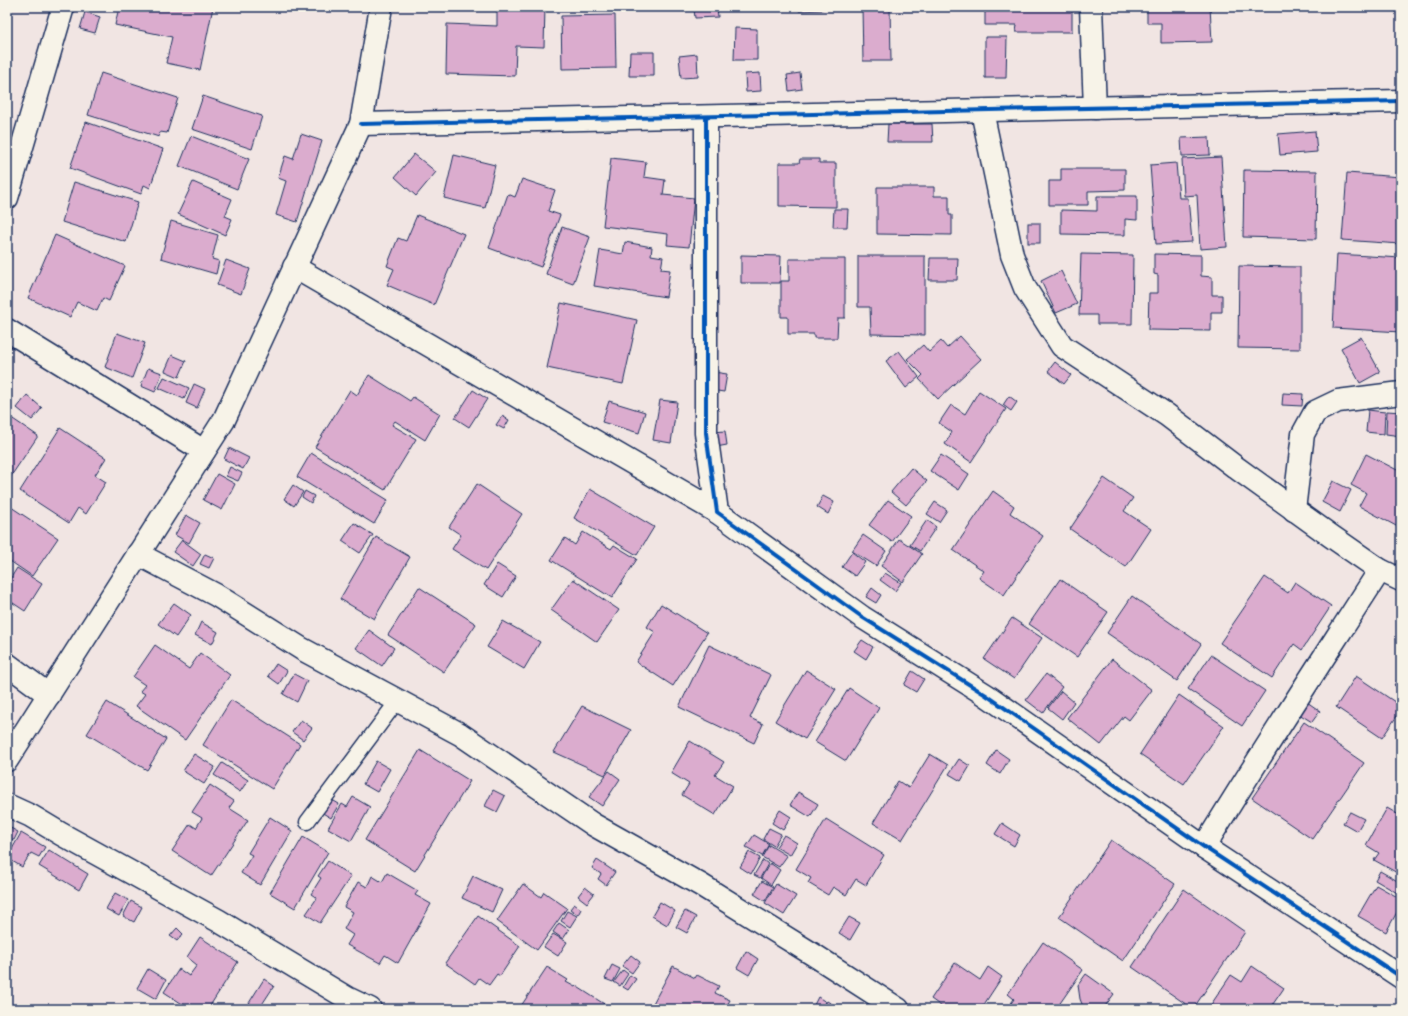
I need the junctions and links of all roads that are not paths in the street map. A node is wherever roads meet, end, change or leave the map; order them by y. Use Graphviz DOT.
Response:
graph roads {
  1 [pos="62,7"];
  2 [pos="381,7"];
  3 [pos="1091,7"];
  4 [pos="1401,102"];
  5 [pos="1095,108"];
  6 [pos="982,111"];
  7 [pos="706,117"];
  8 [pos="361,124"];
  9 [pos="7,198"];
  10 [pos="294,267"];
  11 [pos="7,330"];
  12 [pos="1401,393"];
  13 [pos="204,451"];
  14 [pos="1294,510"];
  15 [pos="717,512"];
  16 [pos="138,554"];
  17 [pos="1380,570"];
  18 [pos="1401,580"];
  19 [pos="7,664"];
  20 [pos="49,695"];
  21 [pos="398,700"];
  22 [pos="7,760"];
  23 [pos="7,805"];
  24 [pos="306,822"];
  25 [pos="1204,847"];
  26 [pos="1401,977"];
  27 [pos="370,1009"];
  28 [pos="898,1009"];
  1 -- 9 [label="street"];
  2 -- 8 [label="street"];
  3 -- 5 [label="street"];
  4 -- 5 [label="street"];
  5 -- 6 [label="street"];
  6 -- 7 [label="street"];
  6 -- 14 [label="street"];
  7 -- 8 [label="street"];
  7 -- 15 [label="street"];
  8 -- 10 [label="street"];
  10 -- 13 [label="street"];
  10 -- 15 [label="street"];
  11 -- 13 [label="street"];
  12 -- 14 [label="street"];
  13 -- 16 [label="street"];
  14 -- 17 [label="street"];
  15 -- 25 [label="street"];
  16 -- 20 [label="street"];
  16 -- 21 [label="street"];
  17 -- 18 [label="street"];
  17 -- 25 [label="street"];
  19 -- 20 [label="street"];
  20 -- 22 [label="street"];
  21 -- 24 [label="lane"];
  21 -- 28 [label="street"];
  23 -- 27 [label="street"];
  25 -- 26 [label="street"];
}
